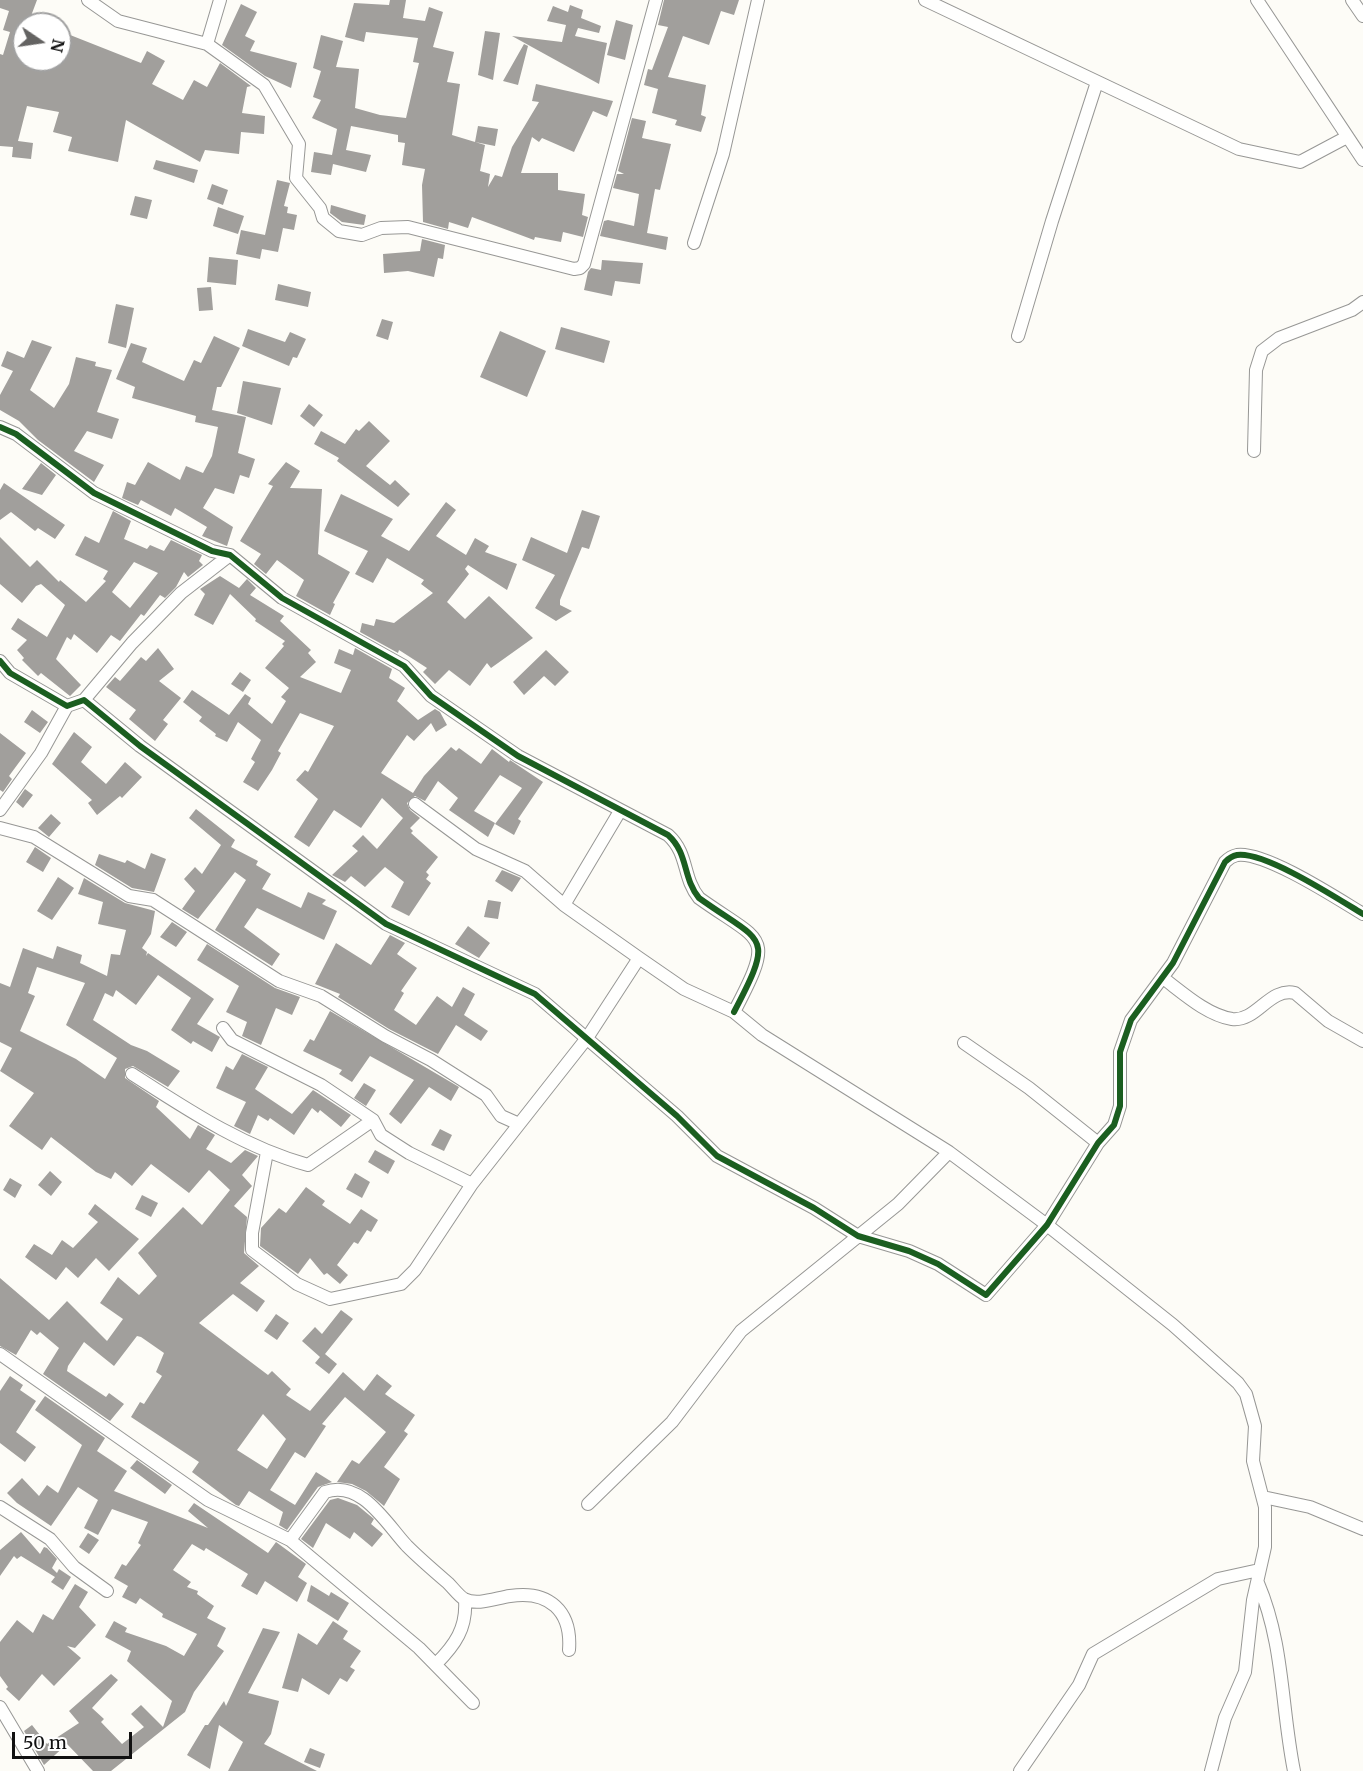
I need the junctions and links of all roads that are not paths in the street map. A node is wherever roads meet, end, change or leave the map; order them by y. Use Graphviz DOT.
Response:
graph roads {
  1 [pos="88,0"];
  2 [pos="220,0"];
  3 [pos="656,0"];
  4 [pos="758,0"];
  5 [pos="925,0"];
  6 [pos="1257,0"];
  7 [pos="1352,0"];
  8 [pos="1363,16"];
  9 [pos="207,44"];
  10 [pos="1097,82"];
  11 [pos="1347,137"];
  12 [pos="1363,160"];
  13 [pos="694,243"];
  14 [pos="1363,302"];
  15 [pos="1018,336"];
  16 [pos="0,427"];
  17 [pos="1254,451"];
  18 [pos="230,555"];
  19 [pos="0,662"];
  20 [pos="84,700"];
  21 [pos="67,706"];
  22 [pos="415,804"];
  23 [pos="0,810"];
  24 [pos="620,811"];
  25 [pos="0,828"];
  26 [pos="564,905"];
  27 [pos="1363,914"];
  28 [pos="639,958"];
  29 [pos="1163,978"];
  30 [pos="734,1012"];
  31 [pos="223,1028"];
  32 [pos="588,1038"];
  33 [pos="1363,1041"];
  34 [pos="964,1043"];
  35 [pos="132,1074"];
  36 [pos="373,1120"];
  37 [pos="519,1124"];
  38 [pos="1098,1143"];
  39 [pos="267,1152"];
  40 [pos="949,1152"];
  41 [pos="472,1184"];
  42 [pos="1047,1225"];
  43 [pos="858,1236"];
  44 [pos="0,1354"];
  45 [pos="1263,1497"];
  46 [pos="588,1504"];
  47 [pos="0,1507"];
  48 [pos="1363,1529"];
  49 [pos="290,1540"];
  50 [pos="1258,1577"];
  51 [pos="107,1591"];
  52 [pos="465,1599"];
  53 [pos="569,1650"];
  54 [pos="436,1664"];
  55 [pos="473,1703"];
  56 [pos="0,1707"];
  57 [pos="38,1771"];
  58 [pos="1020,1771"];
  59 [pos="1211,1771"];
  60 [pos="1294,1771"];
  1 -- 9 [label="street"];
  2 -- 9 [label="street"];
  3 -- 9 [label="street"];
  4 -- 13 [label="street"];
  5 -- 10 [label="street"];
  6 -- 11 [label="street"];
  7 -- 8 [label="street"];
  10 -- 11 [label="street"];
  10 -- 15 [label="street"];
  11 -- 12 [label="street"];
  14 -- 17 [label="street"];
  16 -- 18 [label="street"];
  18 -- 20 [label="street"];
  18 -- 24 [label="street"];
  19 -- 21 [label="street"];
  20 -- 21 [label="street"];
  20 -- 32 [label="street"];
  21 -- 23 [label="street"];
  22 -- 26 [label="street"];
  24 -- 26 [label="street"];
  24 -- 30 [label="street"];
  25 -- 37 [label="street"];
  26 -- 28 [label="street"];
  27 -- 29 [label="street"];
  28 -- 30 [label="street"];
  28 -- 32 [label="street"];
  29 -- 33 [label="street"];
  29 -- 38 [label="street"];
  30 -- 40 [label="street"];
  31 -- 36 [label="street"];
  32 -- 37 [label="street"];
  32 -- 43 [label="street"];
  34 -- 38 [label="street"];
  35 -- 39 [label="street"];
  36 -- 39 [label="street"];
  36 -- 41 [label="street"];
  37 -- 41 [label="street"];
  38 -- 42 [label="street"];
  39 -- 41 [label="street"];
  40 -- 42 [label="street"];
  40 -- 43 [label="street"];
  42 -- 43 [label="street"];
  42 -- 45 [label="street"];
  43 -- 46 [label="street"];
  44 -- 49 [label="street"];
  45 -- 48 [label="street"];
  45 -- 50 [label="street"];
  47 -- 51 [label="street"];
  49 -- 52 [label="street"];
  49 -- 54 [label="street"];
  50 -- 58 [label="street"];
  50 -- 59 [label="street"];
  50 -- 60 [label="street"];
  52 -- 53 [label="street"];
  52 -- 54 [label="street"];
  54 -- 55 [label="street"];
  56 -- 57 [label="street"];
}
